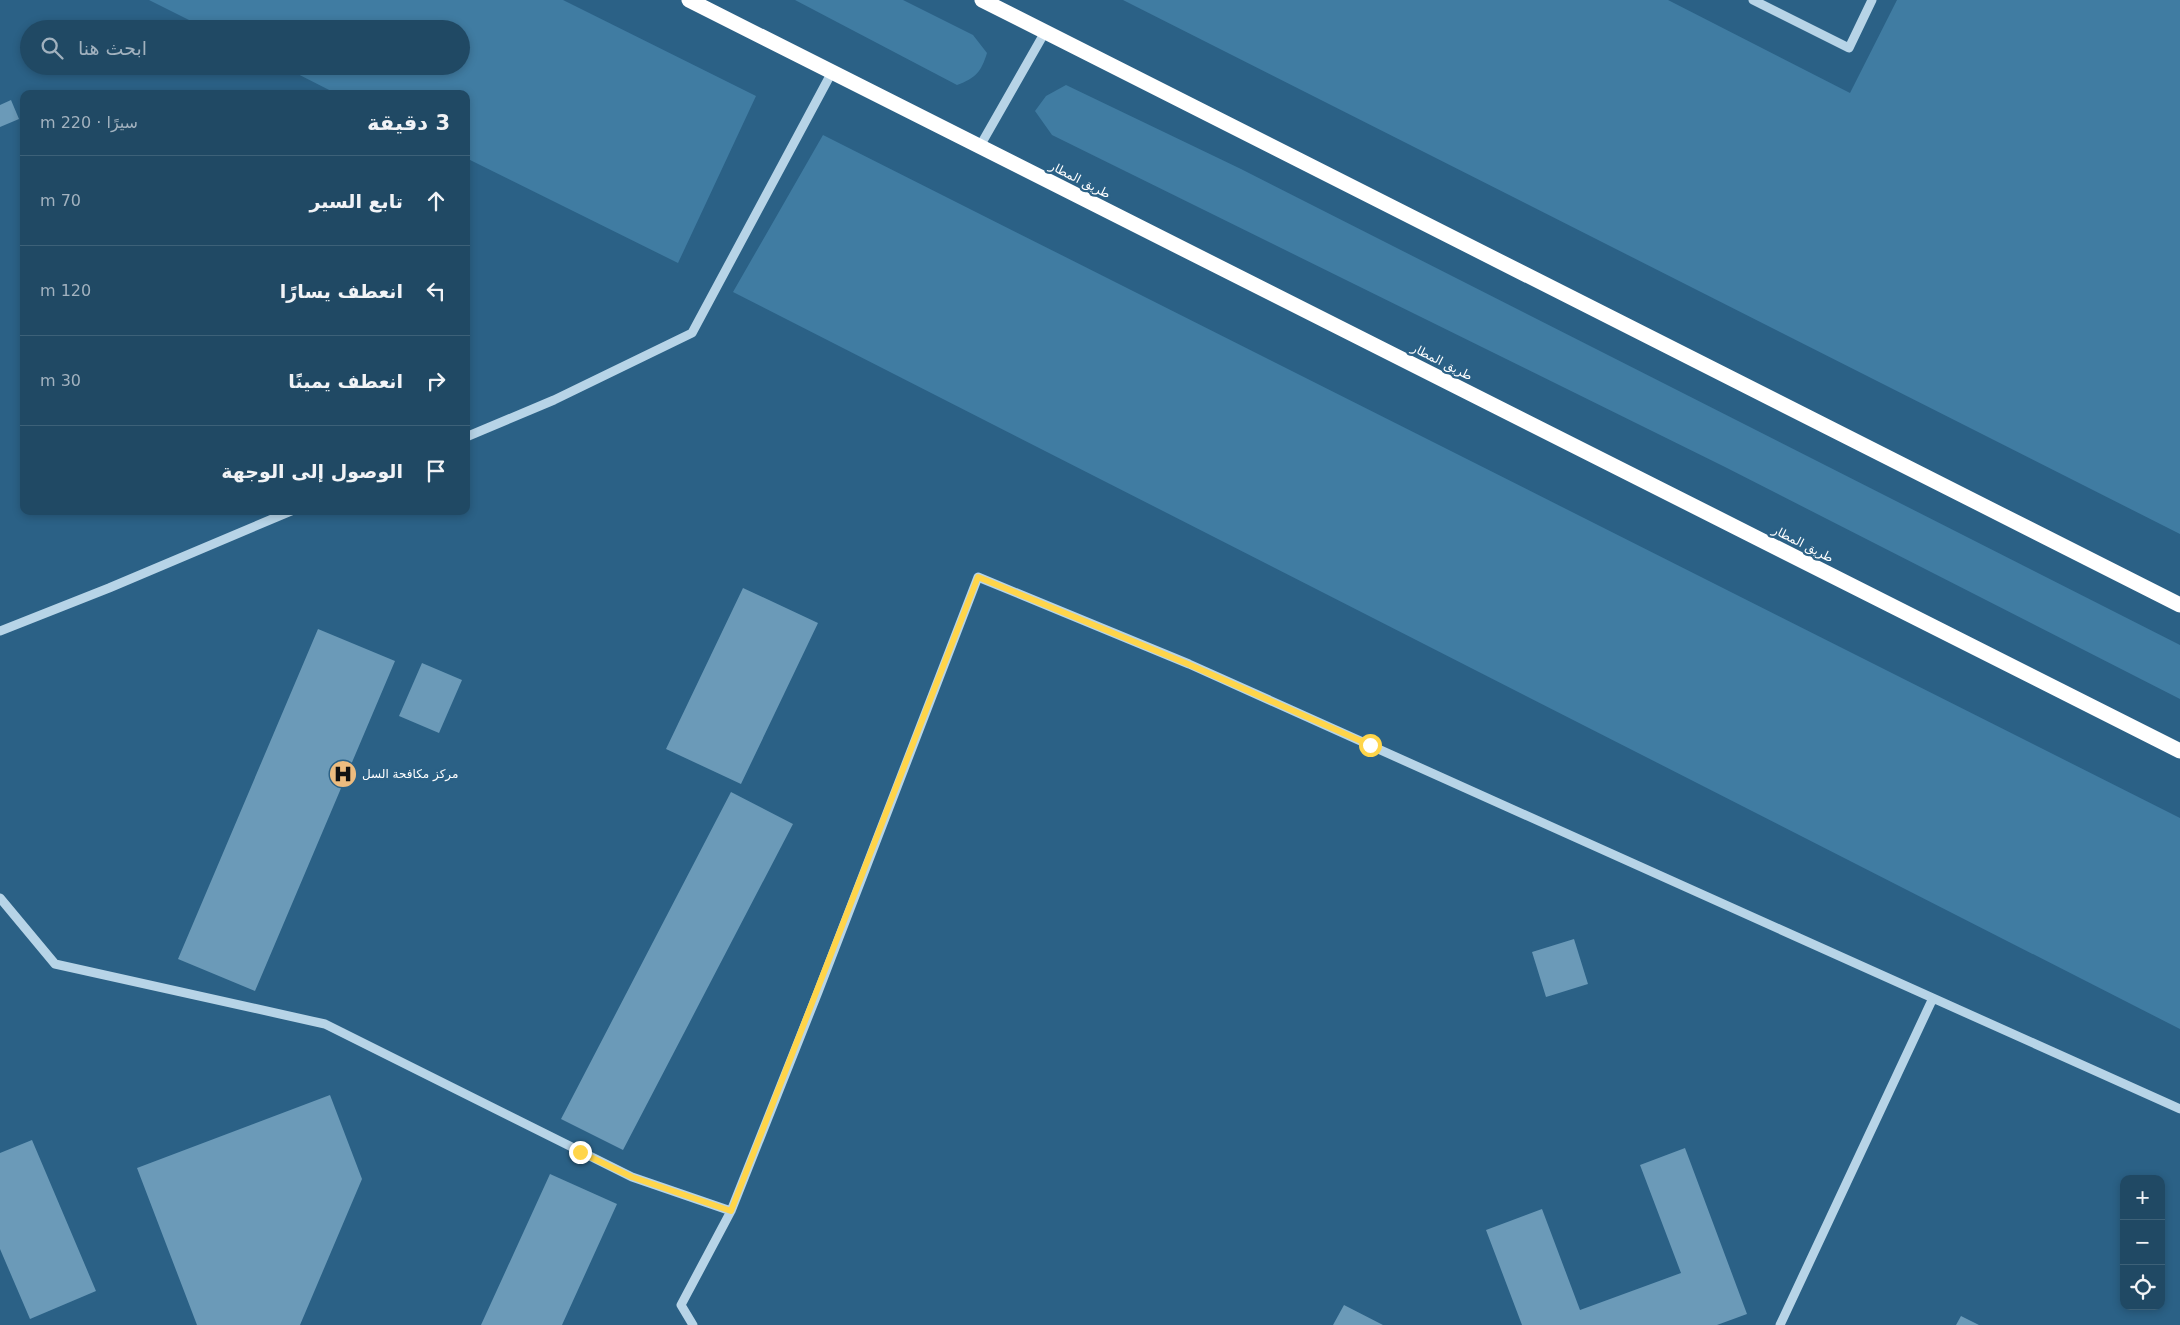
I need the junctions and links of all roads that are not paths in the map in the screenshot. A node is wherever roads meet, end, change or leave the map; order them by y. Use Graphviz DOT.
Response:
graph roads {
  1 [pos="690,0"];
  2 [pos="982,0"];
  3 [pos="1753,0"];
  4 [pos="1872,0"];
  5 [pos="1045,32"];
  6 [pos="832,72"];
  7 [pos="980,146"];
  8 [pos="470,435"];
  9 [pos="282,515"];
  10 [pos="2180,605"];
  11 [pos="0,630"];
  12 [pos="2180,751"];
  13 [pos="0,898"];
  14 [pos="1933,998"];
  15 [pos="2180,1109"];
  16 [pos="731,1211"];
  17 [pos="693,1325"];
  18 [pos="1780,1325"];
  1 -- 6 [label="highway, طريق المطار"];
  2 -- 5 [label="highway"];
  3 -- 4 [label="street"];
  5 -- 7 [label="street"];
  5 -- 10 [label="highway"];
  6 -- 7 [label="highway, طريق المطار"];
  6 -- 8 [label="street"];
  7 -- 12 [label="highway, طريق المطار"];
  9 -- 11 [label="street"];
  13 -- 16 [label="street"];
  14 -- 15 [label="street"];
  14 -- 16 [label="street"];
  14 -- 18 [label="street"];
  16 -- 17 [label="street"];
}
